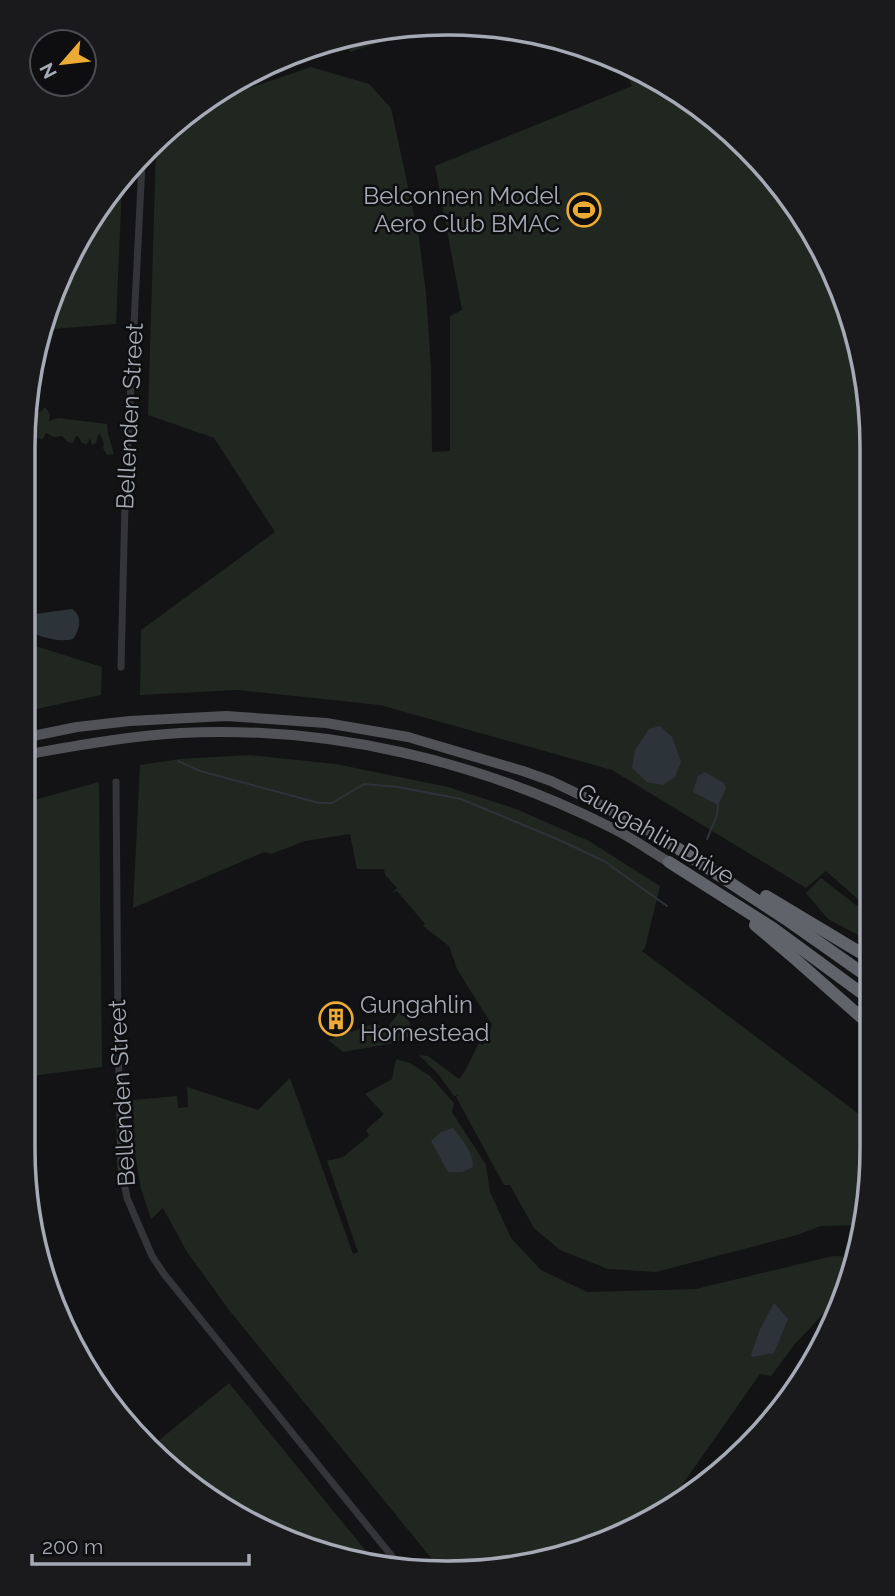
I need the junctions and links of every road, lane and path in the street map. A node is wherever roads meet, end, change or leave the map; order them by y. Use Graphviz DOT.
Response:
graph roads {
  1 [pos="142,171"];
  2 [pos="121,667"];
  3 [pos="35,736"];
  4 [pos="35,753"];
  5 [pos="116,782"];
  6 [pos="662,838"];
  7 [pos="669,862"];
  8 [pos="695,878"];
  9 [pos="860,952"];
  10 [pos="860,971"];
  11 [pos="860,992"];
  12 [pos="860,1016"];
  13 [pos="392,1557"];
  1 -- 2 [label="street, Bellenden Street"];
  3 -- 6 [label="main road, Gungahlin Drive"];
  4 -- 7 [label="main road, Gungahlin Drive"];
  5 -- 13 [label="street, Bellenden Street"];
  6 -- 9 [label="highway"];
  6 -- 10 [label="highway, Gungahlin Drive"];
  7 -- 8 [label="highway, Gungahlin Drive"];
  8 -- 11 [label="highway, Gungahlin Drive"];
  8 -- 12 [label="highway"];
}
